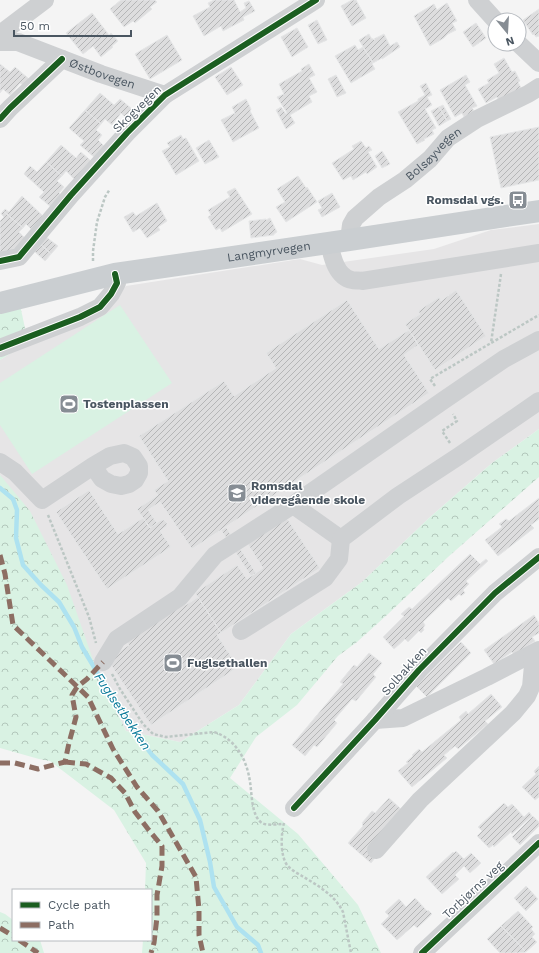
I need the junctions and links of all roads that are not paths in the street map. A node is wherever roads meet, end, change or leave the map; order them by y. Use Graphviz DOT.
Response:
graph roads {
  1 [pos="45,0"];
  2 [pos="316,0"];
  3 [pos="477,0"];
  4 [pos="488,12"];
  5 [pos="0,34"];
  6 [pos="0,42"];
  7 [pos="527,52"];
  8 [pos="62,58"];
  9 [pos="539,63"];
  10 [pos="539,87"];
  11 [pos="165,95"];
  12 [pos="0,119"];
  13 [pos="539,210"];
  14 [pos="339,242"];
  15 [pos="539,254"];
  16 [pos="0,261"];
  17 [pos="116,274"];
  18 [pos="0,302"];
  19 [pos="539,340"];
  20 [pos="0,348"];
  21 [pos="539,401"];
  22 [pos="0,462"];
  23 [pos="93,466"];
  24 [pos="293,505"];
  25 [pos="341,539"];
  26 [pos="539,557"];
  27 [pos="241,631"];
  28 [pos="536,652"];
  29 [pos="103,662"];
  30 [pos="375,720"];
  31 [pos="294,808"];
  32 [pos="539,842"];
  33 [pos="376,850"];
  34 [pos="422,953"];
  1 -- 5 [label="street"];
  2 -- 11 [label="street, Skogvegen"];
  3 -- 4 [label="street"];
  6 -- 8 [label="street, Østbovegen"];
  7 -- 9 [label="street"];
  8 -- 11 [label="street, Østbovegen"];
  8 -- 12 [label="street, Østbovegen"];
  10 -- 14 [label="street, Bolsøyvegen"];
  11 -- 16 [label="street, Skogvegen"];
  13 -- 14 [label="main road, Langmyrvegen"];
  14 -- 15 [label="street"];
  14 -- 17 [label="main road, Langmyrvegen"];
  17 -- 18 [label="main road, Langmyrvegen"];
  17 -- 20 [label="street"];
  19 -- 24 [label="street"];
  21 -- 25 [label="street"];
  22 -- 23 [label="street"];
  24 -- 25 [label="street"];
  24 -- 29 [label="street"];
  25 -- 27 [label="street"];
  26 -- 30 [label="street, Solbakken"];
  28 -- 30 [label="street"];
  28 -- 33 [label="street"];
  30 -- 31 [label="street, Solbakken"];
  32 -- 34 [label="street, Torbjørns veg"];
}
